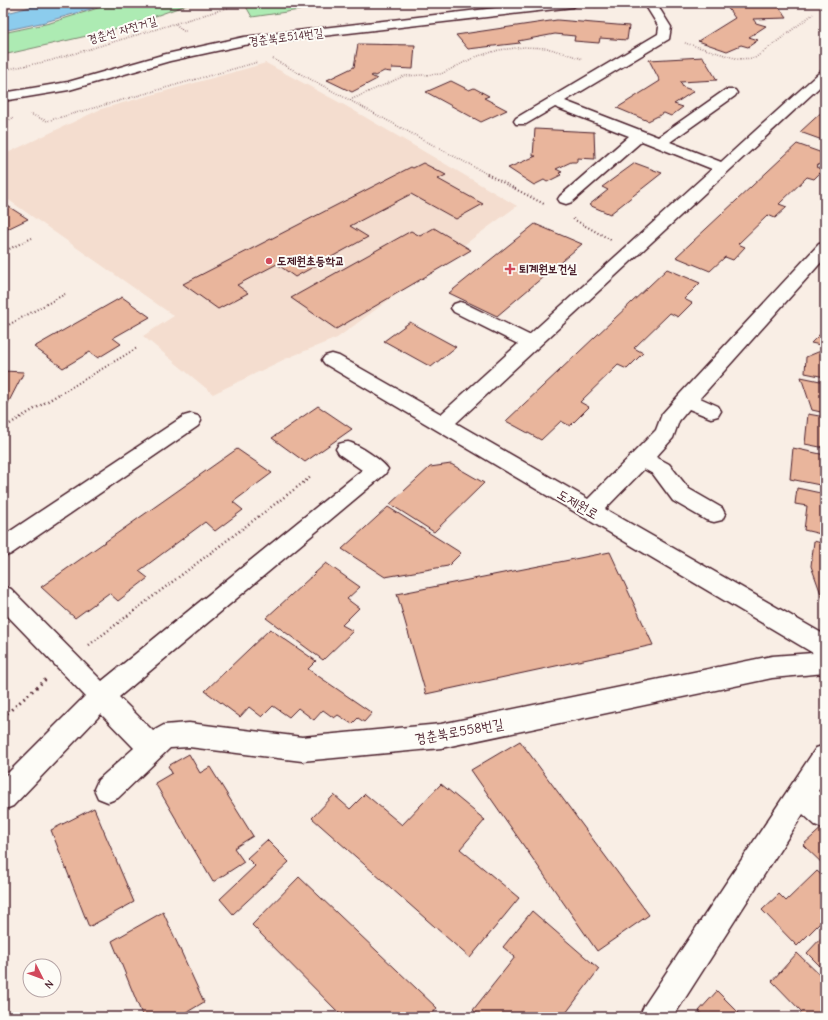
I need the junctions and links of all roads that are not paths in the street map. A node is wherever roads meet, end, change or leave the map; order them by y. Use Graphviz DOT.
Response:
graph roads {
  1 [pos="573,3"];
  2 [pos="650,3"];
  3 [pos="825,75"];
  4 [pos="730,93"];
  5 [pos="3,97"];
  6 [pos="555,102"];
  7 [pos="521,122"];
  8 [pos="640,136"];
  9 [pos="659,143"];
  10 [pos="723,168"];
  11 [pos="566,199"];
  12 [pos="825,248"];
  13 [pos="460,308"];
  14 [pos="531,344"];
  15 [pos="332,360"];
  16 [pos="686,400"];
  17 [pos="711,412"];
  18 [pos="191,421"];
  19 [pos="442,425"];
  20 [pos="346,449"];
  21 [pos="641,458"];
  22 [pos="590,511"];
  23 [pos="714,514"];
  24 [pos="3,548"];
  25 [pos="3,596"];
  26 [pos="825,645"];
  27 [pos="825,662"];
  28 [pos="101,696"];
  29 [pos="151,747"];
  30 [pos="825,757"];
  31 [pos="108,789"];
  32 [pos="802,794"];
  33 [pos="3,797"];
  34 [pos="825,816"];
  35 [pos="655,1017"];
  1 -- 5 [label="street, 경춘북로514번길"];
  2 -- 6 [label="street"];
  3 -- 10 [label="street"];
  4 -- 9 [label="street"];
  6 -- 7 [label="street"];
  6 -- 8 [label="street"];
  8 -- 9 [label="street"];
  8 -- 11 [label="street"];
  9 -- 10 [label="street"];
  10 -- 14 [label="street"];
  12 -- 16 [label="street"];
  13 -- 14 [label="street"];
  14 -- 19 [label="street"];
  15 -- 19 [label="street, 도제원로"];
  16 -- 17 [label="street"];
  16 -- 21 [label="street"];
  18 -- 24 [label="street"];
  19 -- 22 [label="street, 도제원로"];
  20 -- 28 [label="street"];
  21 -- 22 [label="street"];
  21 -- 23 [label="street"];
  22 -- 26 [label="street, 도제원로"];
  25 -- 28 [label="street"];
  27 -- 29 [label="street, 경춘북로558번길"];
  28 -- 29 [label="street"];
  28 -- 33 [label="street"];
  29 -- 31 [label="street, 경춘북로558번길"];
  30 -- 32 [label="street"];
  32 -- 34 [label="street"];
  32 -- 35 [label="street"];
}
